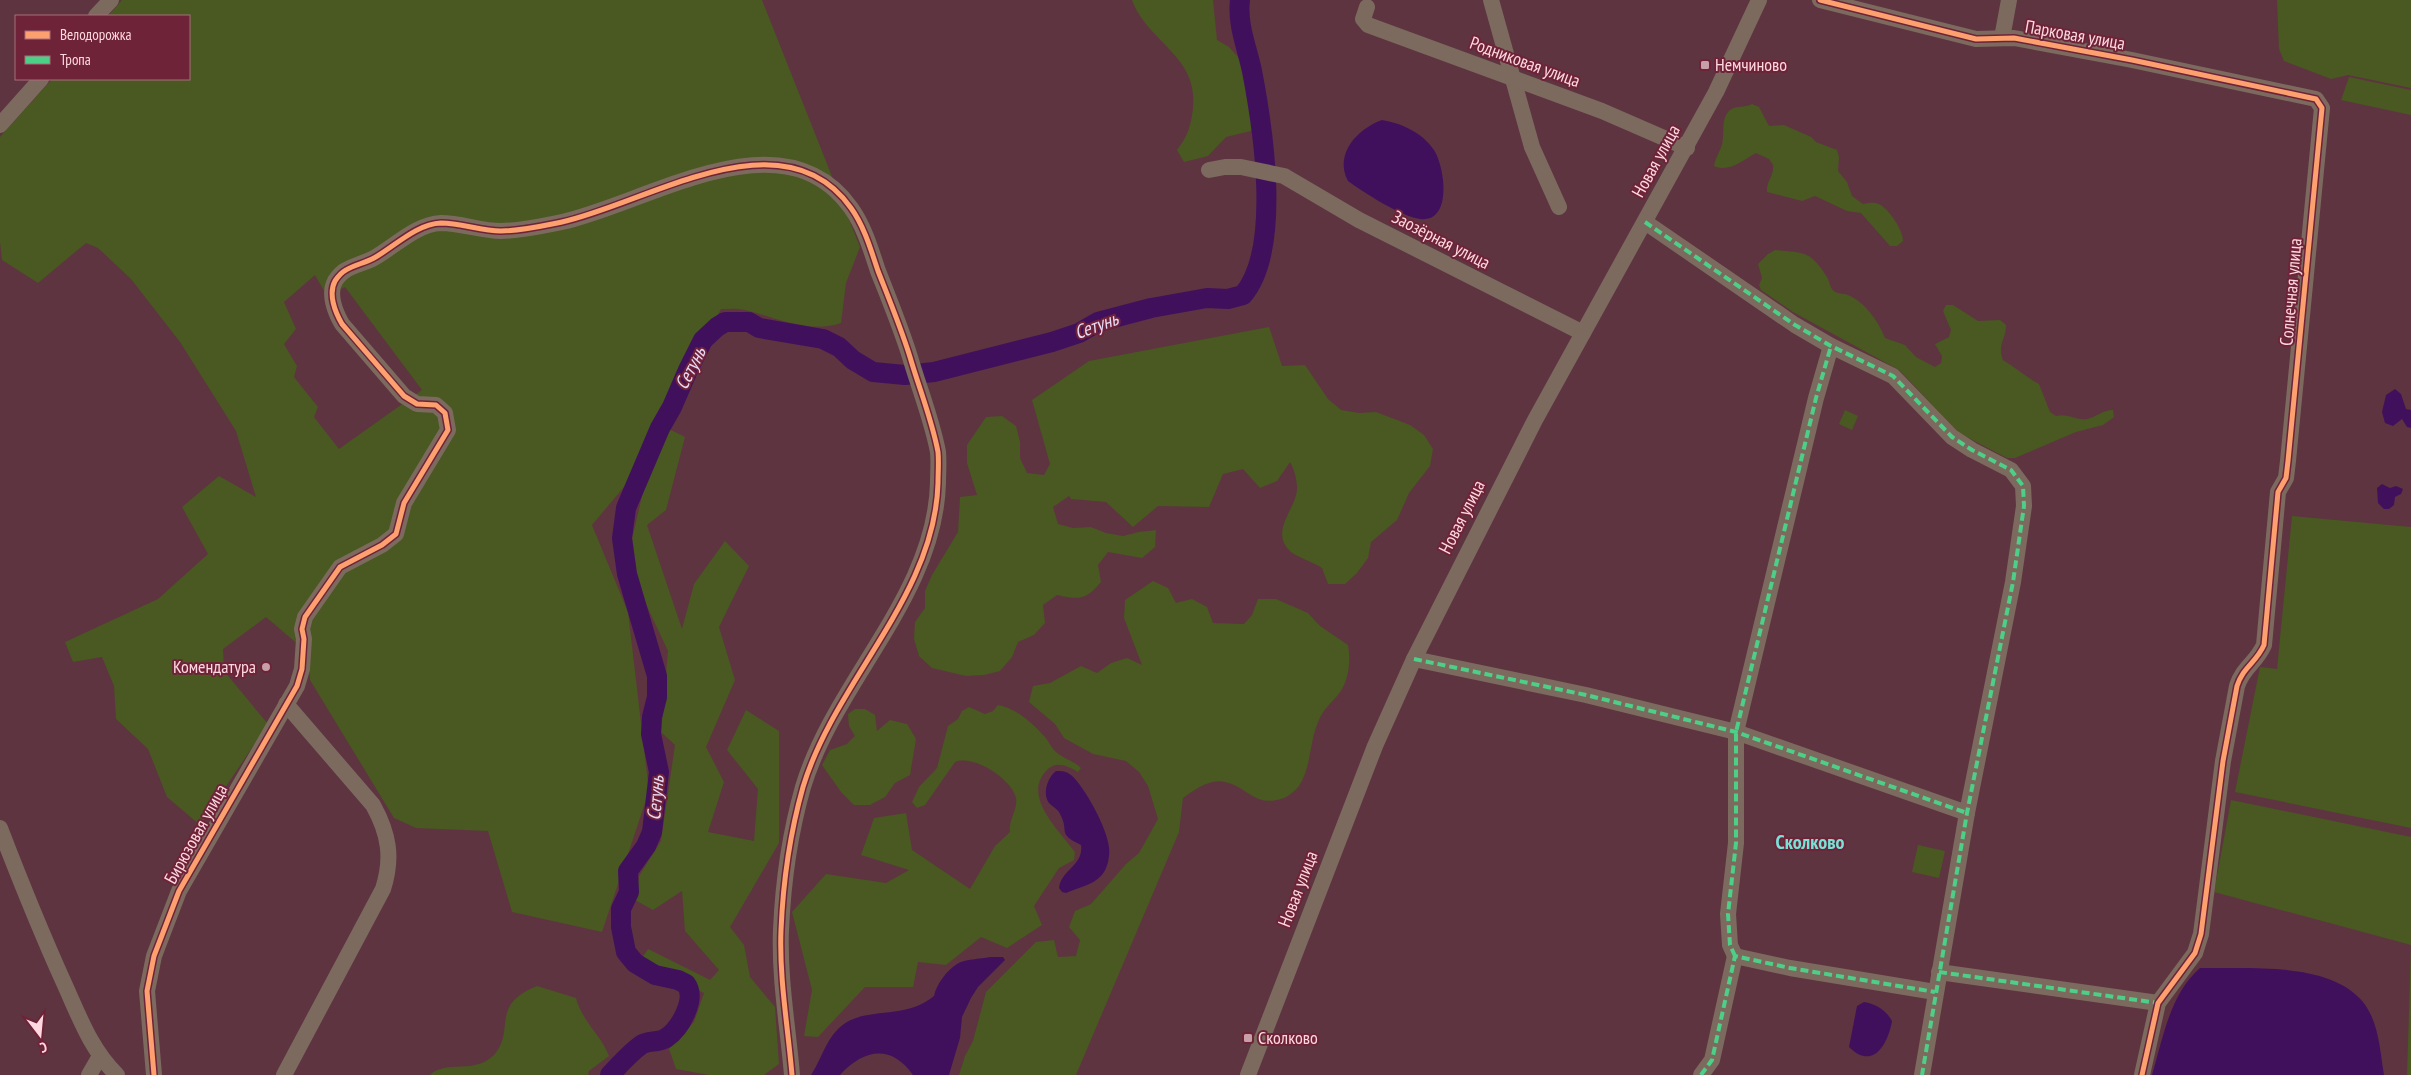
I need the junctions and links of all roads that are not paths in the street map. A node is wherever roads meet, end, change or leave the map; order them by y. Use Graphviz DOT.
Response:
graph roads {
  1 [pos="111,0"];
  2 [pos="1491,0"];
  3 [pos="1760,0"];
  4 [pos="1820,0"];
  5 [pos="2009,0"];
  6 [pos="1367,7"];
  7 [pos="97,15"];
  8 [pos="2002,38"];
  9 [pos="1512,77"];
  10 [pos="39,80"];
  11 [pos="2322,108"];
  12 [pos="0,125"];
  13 [pos="1687,148"];
  14 [pos="1209,170"];
  15 [pos="1559,207"];
  16 [pos="1645,222"];
  17 [pos="1583,333"];
  18 [pos="1831,346"];
  19 [pos="1414,659"];
  20 [pos="286,704"];
  21 [pos="1736,732"];
  22 [pos="1967,813"];
  23 [pos="0,828"];
  24 [pos="1735,956"];
  25 [pos="1939,972"];
  26 [pos="1935,992"];
  27 [pos="2158,1003"];
  28 [pos="100,1056"];
  29 [pos="90,1075"];
  30 [pos="117,1075"];
  31 [pos="154,1075"];
  32 [pos="284,1075"];
  33 [pos="792,1075"];
  34 [pos="1248,1075"];
  35 [pos="1701,1075"];
  36 [pos="1922,1075"];
  37 [pos="2142,1075"];
  1 -- 7 [label="street"];
  2 -- 9 [label="street"];
  3 -- 13 [label="street, Новая улица"];
  4 -- 8 [label="street, Парковая улица"];
  5 -- 8 [label="street"];
  6 -- 9 [label="street, Родниковая улица"];
  8 -- 11 [label="street, Парковая улица"];
  9 -- 13 [label="street, Родниковая улица"];
  9 -- 15 [label="street"];
  10 -- 12 [label="street"];
  11 -- 27 [label="street, Солнечная улица"];
  13 -- 16 [label="street, Новая улица"];
  14 -- 17 [label="street, Заозёрная улица"];
  16 -- 17 [label="street, Новая улица"];
  16 -- 18 [label="street"];
  17 -- 19 [label="street, Новая улица"];
  18 -- 21 [label="street"];
  18 -- 22 [label="street"];
  19 -- 21 [label="street"];
  19 -- 34 [label="street, Новая улица"];
  20 -- 31 [label="street, Бирюзовая улица"];
  20 -- 32 [label="street"];
  20 -- 33 [label="street, Бирюзовая улица"];
  21 -- 22 [label="street"];
  21 -- 24 [label="street"];
  22 -- 25 [label="street"];
  23 -- 28 [label="street"];
  24 -- 26 [label="street"];
  24 -- 35 [label="street"];
  25 -- 26 [label="street"];
  25 -- 27 [label="street"];
  26 -- 36 [label="street"];
  27 -- 37 [label="street"];
  28 -- 29 [label="street"];
  28 -- 30 [label="street"];
}
